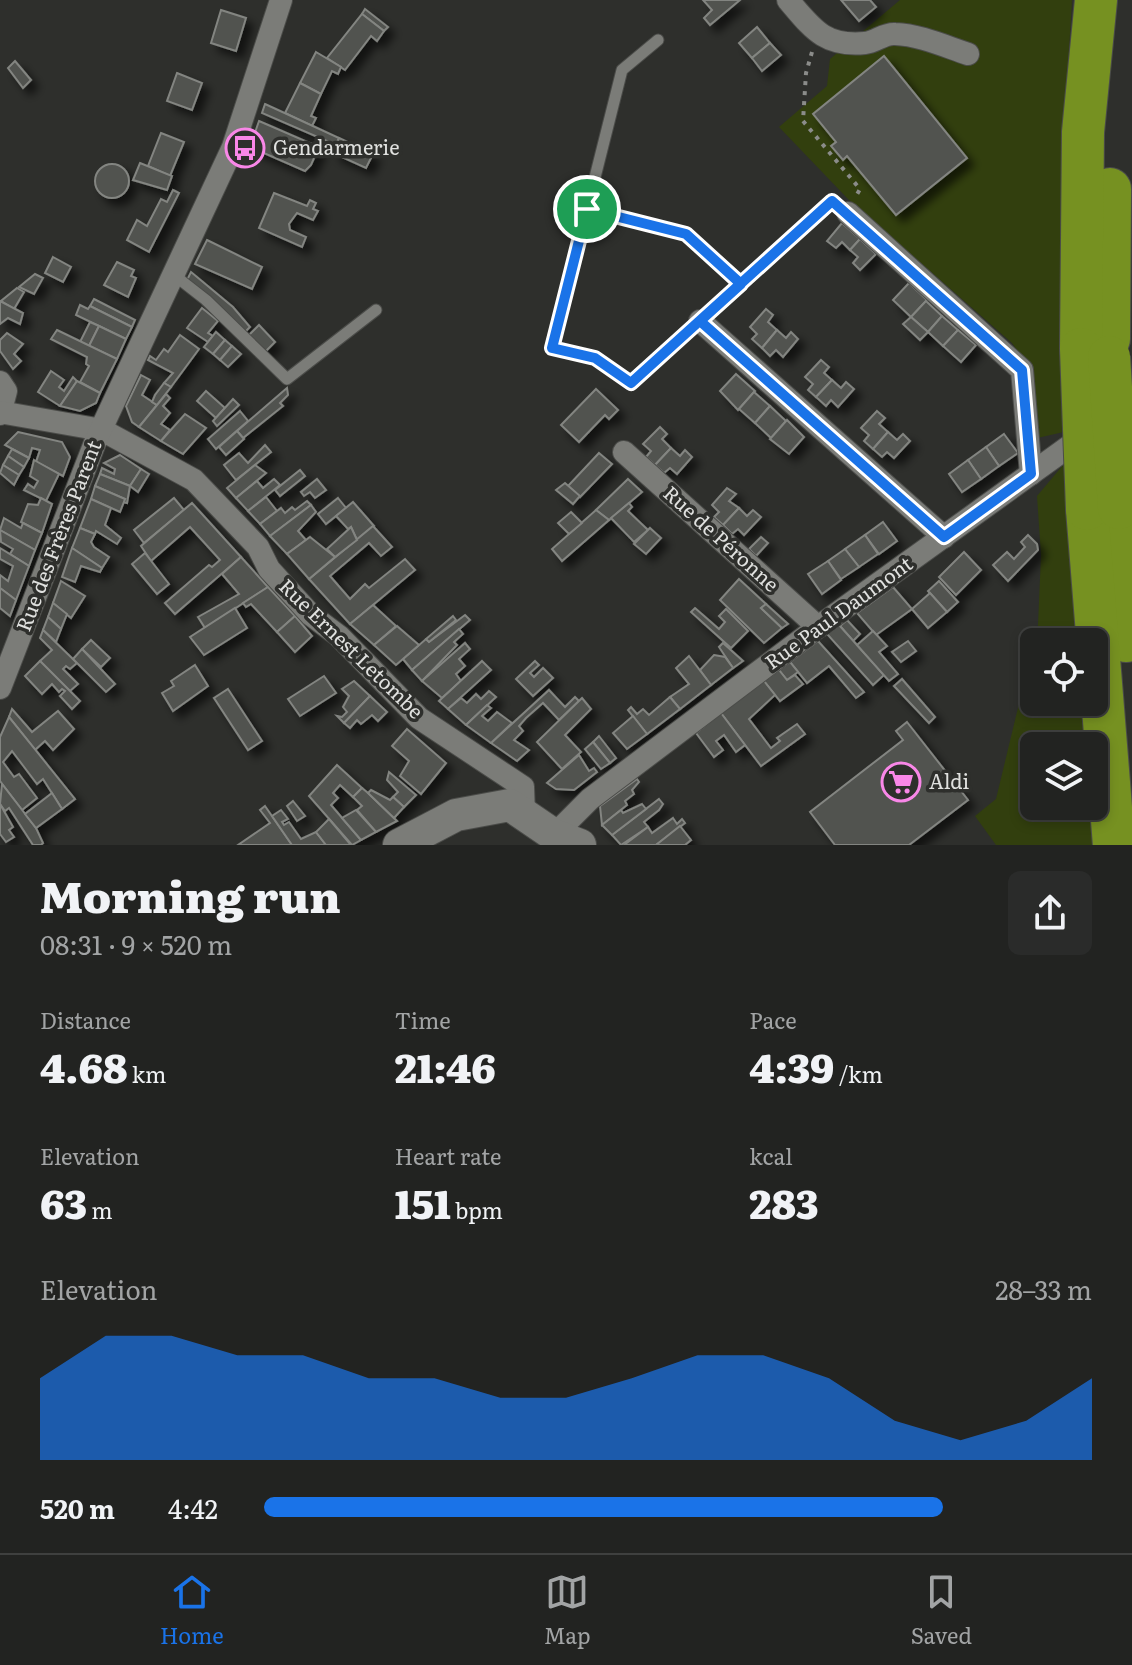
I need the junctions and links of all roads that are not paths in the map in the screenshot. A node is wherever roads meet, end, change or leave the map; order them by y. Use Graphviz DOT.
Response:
graph roads {
  1 [pos="281,0"];
  2 [pos="788,0"];
  3 [pos="1096,0"];
  4 [pos="1123,0"];
  5 [pos="658,40"];
  6 [pos="968,54"];
  7 [pos="587,209"];
  8 [pos="848,213"];
  9 [pos="174,275"];
  10 [pos="741,284"];
  11 [pos="376,310"];
  12 [pos="700,321"];
  13 [pos="1095,349"];
  14 [pos="0,382"];
  15 [pos="1132,402"];
  16 [pos="0,413"];
  17 [pos="102,430"];
  18 [pos="624,452"];
  19 [pos="1031,474"];
  20 [pos="1103,508"];
  21 [pos="944,537"];
  22 [pos="818,627"];
  23 [pos="0,688"];
  24 [pos="1132,738"];
  25 [pos="524,814"];
  26 [pos="567,840"];
  27 [pos="399,845"];
  28 [pos="1114,845"];
  1 -- 9 [label="street, Rue des Frères Parent"];
  2 -- 6 [label="street"];
  3 -- 13 [label="highway"];
  4 -- 13 [label="highway"];
  5 -- 7 [label="lane"];
  7 -- 10 [label="lane"];
  7 -- 12 [label="lane"];
  8 -- 10 [label="lane"];
  8 -- 19 [label="street"];
  9 -- 11 [label="lane"];
  9 -- 17 [label="street, Rue des Frères Parent"];
  10 -- 12 [label="lane"];
  12 -- 21 [label="street"];
  13 -- 20 [label="highway, bridge"];
  14 -- 16 [label="street"];
  15 -- 19 [label="street, Rue Paul Daumont"];
  16 -- 17 [label="street, Rue Ernest Letombe"];
  17 -- 23 [label="street, Rue des Frères Parent"];
  17 -- 25 [label="street, Rue Ernest Letombe"];
  18 -- 22 [label="street, Rue de Péronne"];
  19 -- 21 [label="street, Rue Paul Daumont"];
  20 -- 24 [label="highway"];
  20 -- 28 [label="highway"];
  21 -- 22 [label="street, Rue Paul Daumont"];
  22 -- 26 [label="street, Rue Paul Daumont"];
  25 -- 26 [label="street"];
  25 -- 27 [label="street"];
}
